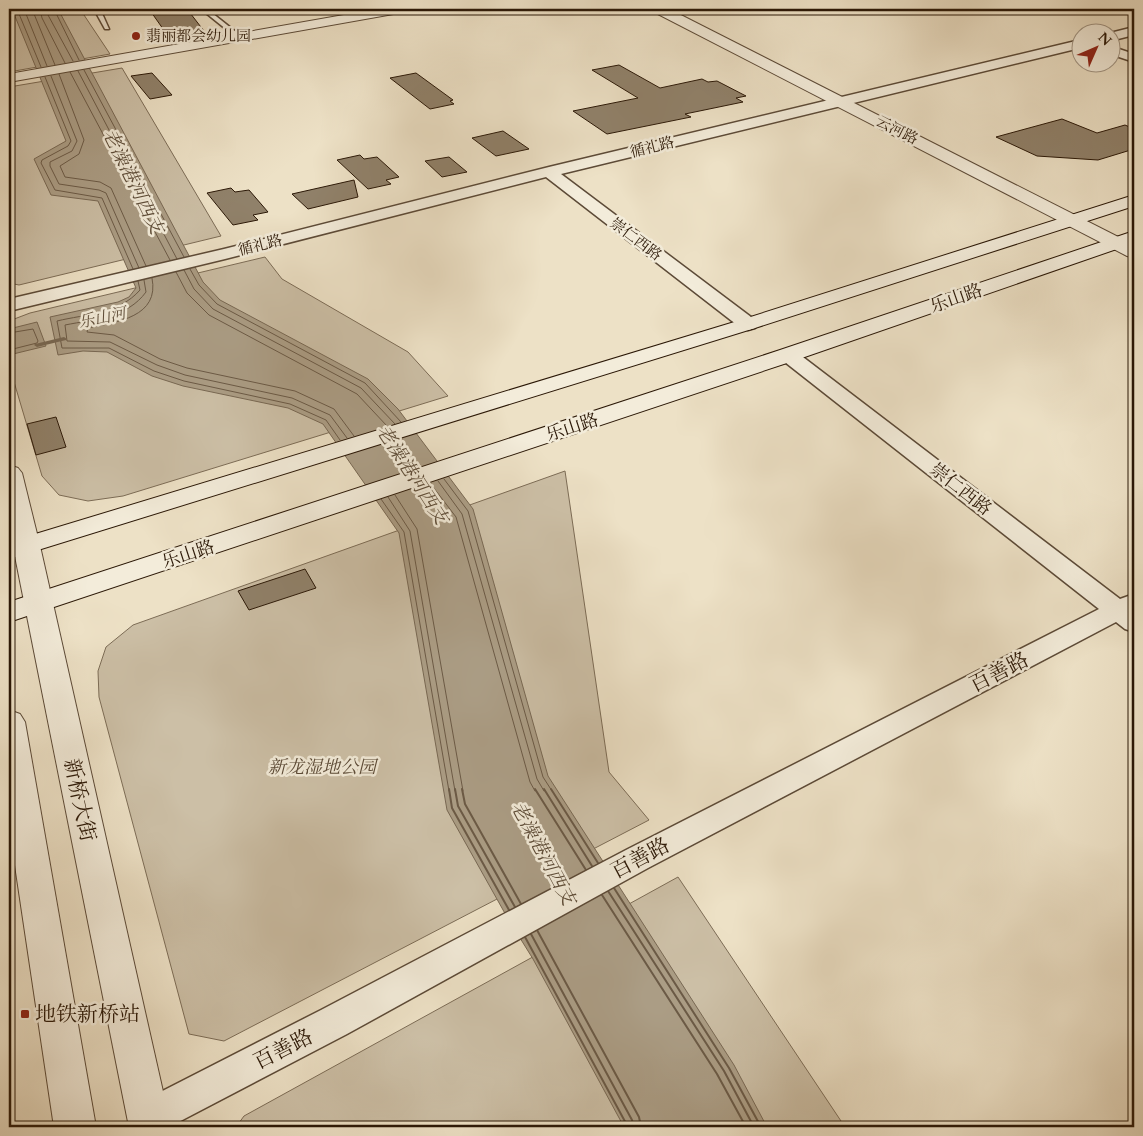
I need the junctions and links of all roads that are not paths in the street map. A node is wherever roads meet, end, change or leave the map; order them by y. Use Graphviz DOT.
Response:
graph roads {
  1 [pos="97,9"];
  2 [pos="204,9"];
  3 [pos="399,9"];
  4 [pos="659,9"];
  5 [pos="680,9"];
  6 [pos="107,28"];
  7 [pos="1134,31"];
  8 [pos="1120,34"];
  9 [pos="239,37"];
  10 [pos="1070,46"];
  11 [pos="1120,53"];
  12 [pos="1134,58"];
  13 [pos="9,78"];
  14 [pos="860,98"];
  15 [pos="842,102"];
  16 [pos="549,172"];
  17 [pos="1024,179"];
  18 [pos="1134,200"];
  19 [pos="1080,212"];
  20 [pos="1134,232"];
  21 [pos="1128,244"];
  22 [pos="9,305"];
  23 [pos="748,324"];
  24 [pos="788,355"];
  25 [pos="9,473"];
  26 [pos="18,548"];
  27 [pos="23,608"];
  28 [pos="1129,612"];
  29 [pos="9,722"];
  30 [pos="149,1123"];
  31 [pos="75,1127"];
  1 -- 6 [label="lane"];
  2 -- 9 [label="lane"];
  3 -- 9 [label="street"];
  4 -- 15 [label="street, 云河路"];
  5 -- 14 [label="street, 云河路"];
  7 -- 8 [label="street"];
  9 -- 13 [label="street"];
  10 -- 14 [label="street, 循礼路"];
  11 -- 12 [label="street"];
  14 -- 15 [label="street, 循礼路"];
  14 -- 17 [label="street, 云河路"];
  15 -- 16 [label="street, 循礼路"];
  15 -- 19 [label="street, 云河路"];
  16 -- 22 [label="street, 循礼路"];
  16 -- 23 [label="street, 崇仁西路"];
  18 -- 19 [label="street"];
  19 -- 20 [label="street, 云河路"];
  19 -- 21 [label="street, 云河路"];
  19 -- 23 [label="street"];
  21 -- 24 [label="street, 乐山路"];
  23 -- 26 [label="street"];
  24 -- 27 [label="street, 乐山路"];
  24 -- 28 [label="street, 崇仁西路"];
  25 -- 26 [label="street, 新桥大街"];
  26 -- 27 [label="street, 新桥大街"];
  27 -- 30 [label="street, 新桥大街"];
  28 -- 30 [label="street, 百善路"];
  29 -- 31 [label="street"];
}
